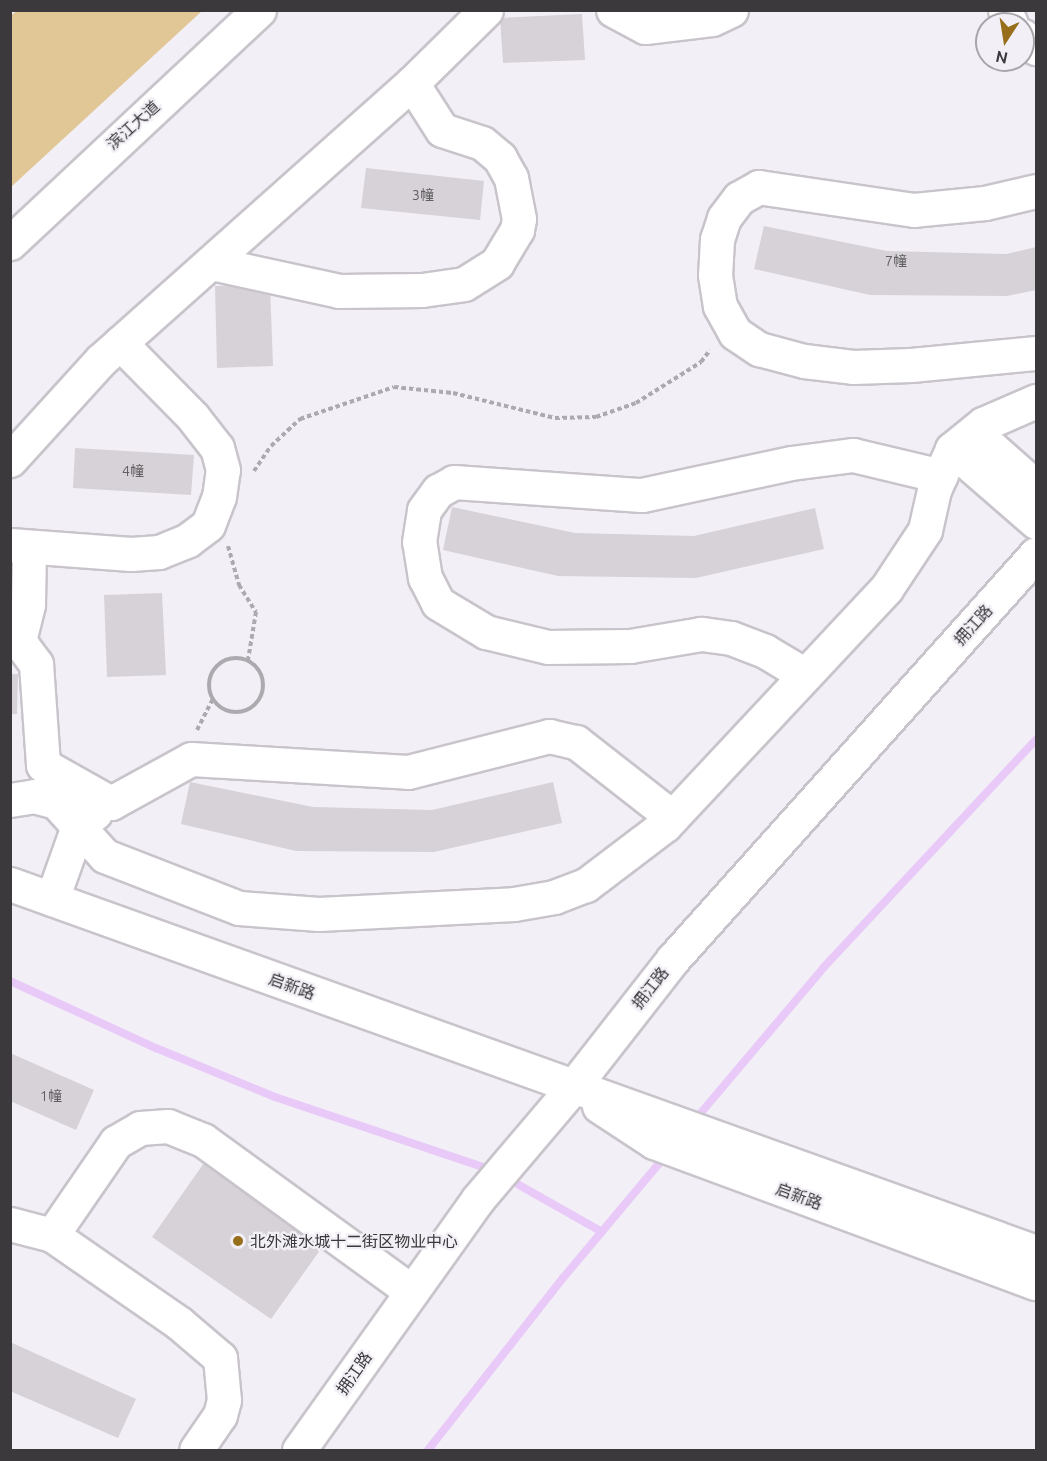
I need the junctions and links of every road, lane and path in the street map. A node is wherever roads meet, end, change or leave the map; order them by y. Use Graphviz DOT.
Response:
graph roads {
  1 [pos="259,10"];
  2 [pos="486,10"];
  3 [pos="614,10"];
  4 [pos="731,10"];
  5 [pos="412,83"];
  6 [pos="1036,191"];
  7 [pos="10,243"];
  8 [pos="211,263"];
  9 [pos="729,323"];
  10 [pos="120,343"];
  11 [pos="1036,353"];
  12 [pos="1036,401"];
  13 [pos="956,452"];
  14 [pos="10,460"];
  15 [pos="252,473"];
  16 [pos="1036,487"];
  17 [pos="1036,522"];
  18 [pos="229,538"];
  19 [pos="20,546"];
  20 [pos="1036,554"];
  21 [pos="15,635"];
  22 [pos="248,660"];
  23 [pos="805,675"];
  24 [pos="10,800"];
  25 [pos="111,802"];
  26 [pos="672,817"];
  27 [pos="79,823"];
  28 [pos="10,884"];
  29 [pos="52,899"];
  30 [pos="573,1087"];
  31 [pos="663,1131"];
  32 [pos="10,1224"];
  33 [pos="52,1235"];
  34 [pos="1036,1252"];
  35 [pos="1036,1283"];
  36 [pos="412,1292"];
  37 [pos="196,1450"];
  38 [pos="299,1450"];
  1 -- 7 [label="street, 滨江大道"];
  2 -- 5 [label="street"];
  3 -- 4 [label="street"];
  5 -- 8 [label="street"];
  5 -- 8 [label="street"];
  6 -- 9 [label="street"];
  8 -- 10 [label="street"];
  9 -- 11 [label="street"];
  9 -- 15 [label="path"];
  10 -- 14 [label="street"];
  10 -- 19 [label="street"];
  12 -- 13 [label="street"];
  13 -- 16 [label="street"];
  13 -- 17 [label="street"];
  13 -- 23 [label="street"];
  13 -- 23 [label="street"];
  18 -- 22 [label="path"];
  19 -- 21 [label="street"];
  20 -- 30 [label="street, 拥江路"];
  21 -- 25 [label="street"];
  22 -- 22 [label="path"];
  23 -- 26 [label="street"];
  24 -- 27 [label="street"];
  25 -- 26 [label="street"];
  25 -- 27 [label="street"];
  26 -- 27 [label="street"];
  27 -- 29 [label="street"];
  28 -- 29 [label="street, 启新路"];
  29 -- 30 [label="street, 启新路"];
  30 -- 31 [label="street, 启新路"];
  30 -- 36 [label="street, 拥江路"];
  31 -- 34 [label="street, 启新路"];
  31 -- 35 [label="street, 启新路"];
  32 -- 33 [label="street"];
  33 -- 36 [label="street"];
  33 -- 37 [label="street"];
  36 -- 38 [label="street, 拥江路"];
}
